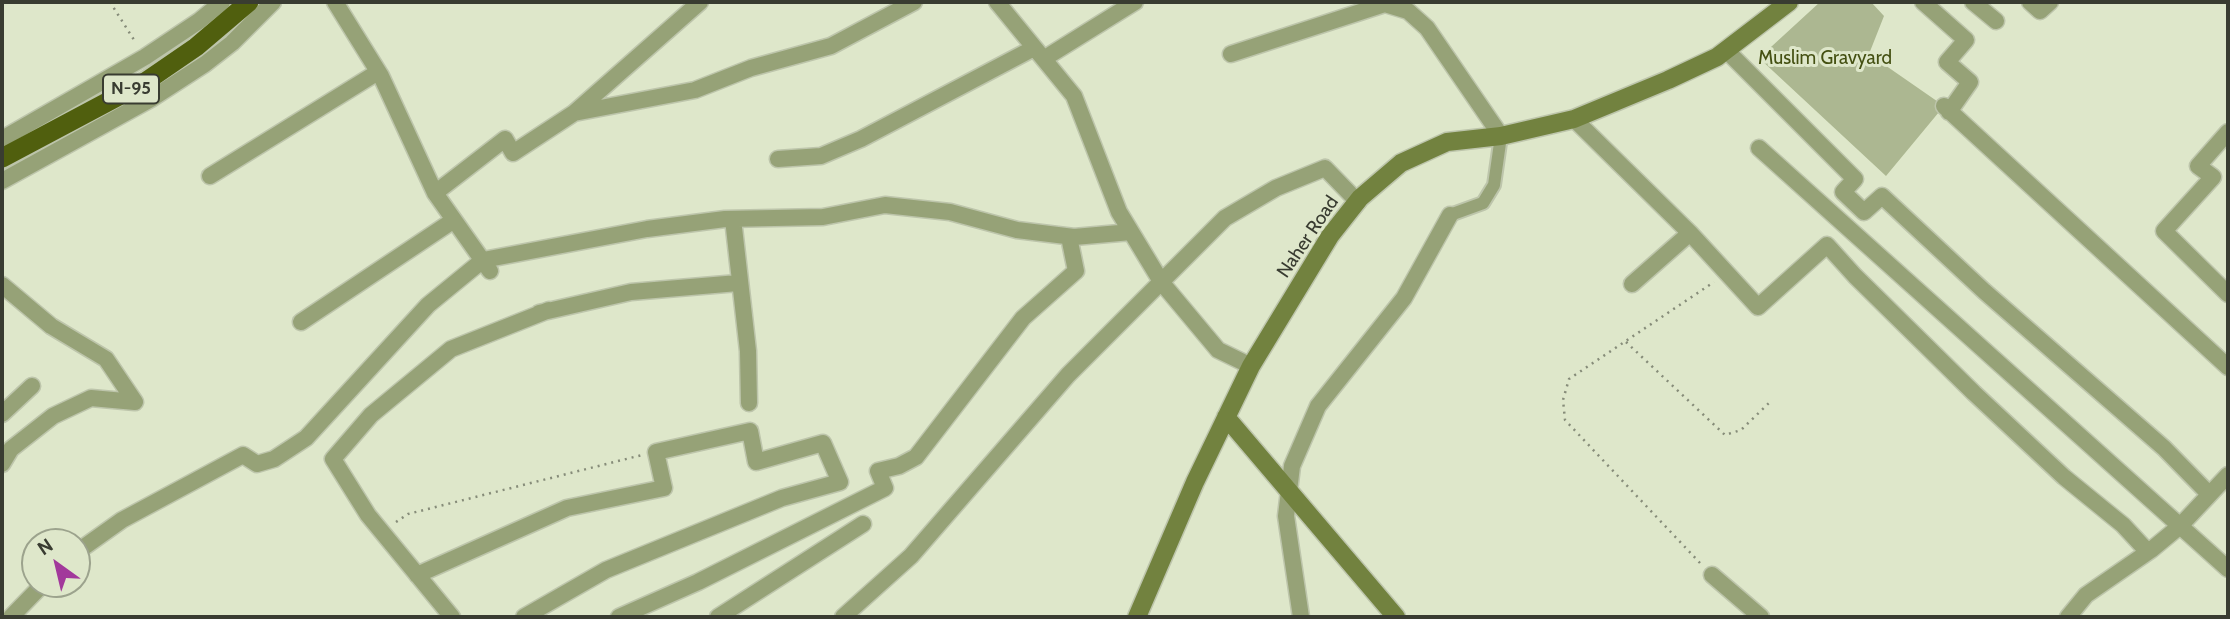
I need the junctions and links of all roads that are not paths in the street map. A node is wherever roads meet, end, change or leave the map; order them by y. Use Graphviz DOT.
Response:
graph roads {
  1 [pos="222,2"];
  2 [pos="249,2"];
  3 [pos="273,2"];
  4 [pos="335,2"];
  5 [pos="700,2"];
  6 [pos="914,2"];
  7 [pos="997,2"];
  8 [pos="1135,2"];
  9 [pos="1789,2"];
  10 [pos="1923,2"];
  11 [pos="1973,2"];
  12 [pos="2030,2"];
  13 [pos="2050,2"];
  14 [pos="1996,22"];
  15 [pos="1726,50"];
  16 [pos="1040,53"];
  17 [pos="1231,54"];
  18 [pos="378,72"];
  19 [pos="574,113"];
  20 [pos="1574,119"];
  21 [pos="2228,132"];
  22 [pos="1501,136"];
  23 [pos="2,139"];
  24 [pos="1759,148"];
  25 [pos="2,158"];
  26 [pos="778,159"];
  27 [pos="210,176"];
  28 [pos="2,181"];
  29 [pos="435,193"];
  30 [pos="1358,202"];
  31 [pos="1450,215"];
  32 [pos="733,219"];
  33 [pos="454,220"];
  34 [pos="1131,232"];
  35 [pos="1690,233"];
  36 [pos="1069,237"];
  37 [pos="487,266"];
  38 [pos="1162,283"];
  39 [pos="738,284"];
  40 [pos="1632,284"];
  41 [pos="2,285"];
  42 [pos="2228,294"];
  43 [pos="301,322"];
  44 [pos="1251,366"];
  45 [pos="2228,368"];
  46 [pos="32,386"];
  47 [pos="749,404"];
  48 [pos="2,414"];
  49 [pos="1226,417"];
  50 [pos="2,464"];
  51 [pos="2228,475"];
  52 [pos="1289,491"];
  53 [pos="2210,494"];
  54 [pos="863,524"];
  55 [pos="2180,526"];
  56 [pos="91,542"];
  57 [pos="2148,552"];
  58 [pos="2228,569"];
  59 [pos="417,575"];
  60 [pos="1712,575"];
  61 [pos="29,598"];
  62 [pos="11,617"];
  63 [pos="452,617"];
  64 [pos="524,617"];
  65 [pos="618,617"];
  66 [pos="718,617"];
  67 [pos="843,617"];
  68 [pos="1137,617"];
  69 [pos="1301,617"];
  70 [pos="1396,617"];
  71 [pos="1760,617"];
  72 [pos="2068,617"];
  1 -- 23 [label="street"];
  2 -- 25 [label="highway, N-95"];
  3 -- 28 [label="street"];
  4 -- 18 [label="street"];
  5 -- 19 [label="street"];
  6 -- 19 [label="street"];
  7 -- 16 [label="street"];
  8 -- 16 [label="street"];
  9 -- 15 [label="main road, Naher Road"];
  10 -- 45 [label="street"];
  11 -- 14 [label="street"];
  12 -- 13 [label="street"];
  15 -- 20 [label="main road, Naher Road"];
  15 -- 53 [label="street"];
  16 -- 26 [label="street"];
  16 -- 34 [label="street"];
  17 -- 22 [label="street"];
  18 -- 27 [label="street"];
  18 -- 29 [label="street"];
  19 -- 29 [label="street"];
  20 -- 22 [label="main road, Naher Road"];
  20 -- 35 [label="street"];
  21 -- 42 [label="street"];
  22 -- 30 [label="main road, Naher Road"];
  22 -- 31 [label="street"];
  24 -- 55 [label="street"];
  29 -- 33 [label="street"];
  30 -- 38 [label="street"];
  30 -- 44 [label="main road, Naher Road"];
  31 -- 52 [label="street"];
  32 -- 36 [label="street"];
  32 -- 37 [label="street"];
  32 -- 39 [label="street"];
  33 -- 37 [label="street"];
  33 -- 43 [label="street"];
  34 -- 36 [label="street"];
  34 -- 38 [label="street"];
  35 -- 40 [label="street"];
  35 -- 57 [label="street"];
  36 -- 65 [label="street"];
  37 -- 56 [label="street"];
  38 -- 44 [label="street"];
  38 -- 67 [label="street"];
  39 -- 47 [label="street"];
  39 -- 59 [label="street"];
  41 -- 50 [label="street"];
  44 -- 49 [label="main road, Naher Road"];
  46 -- 48 [label="street"];
  49 -- 52 [label="main road"];
  49 -- 68 [label="main road, Naher Road"];
  51 -- 53 [label="street"];
  52 -- 69 [label="street"];
  52 -- 70 [label="main road"];
  53 -- 55 [label="street"];
  54 -- 66 [label="street"];
  55 -- 57 [label="street"];
  55 -- 58 [label="street"];
  57 -- 72 [label="street"];
  59 -- 63 [label="street"];
  59 -- 64 [label="street"];
  60 -- 71 [label="street"];
  61 -- 62 [label="street"];
}
